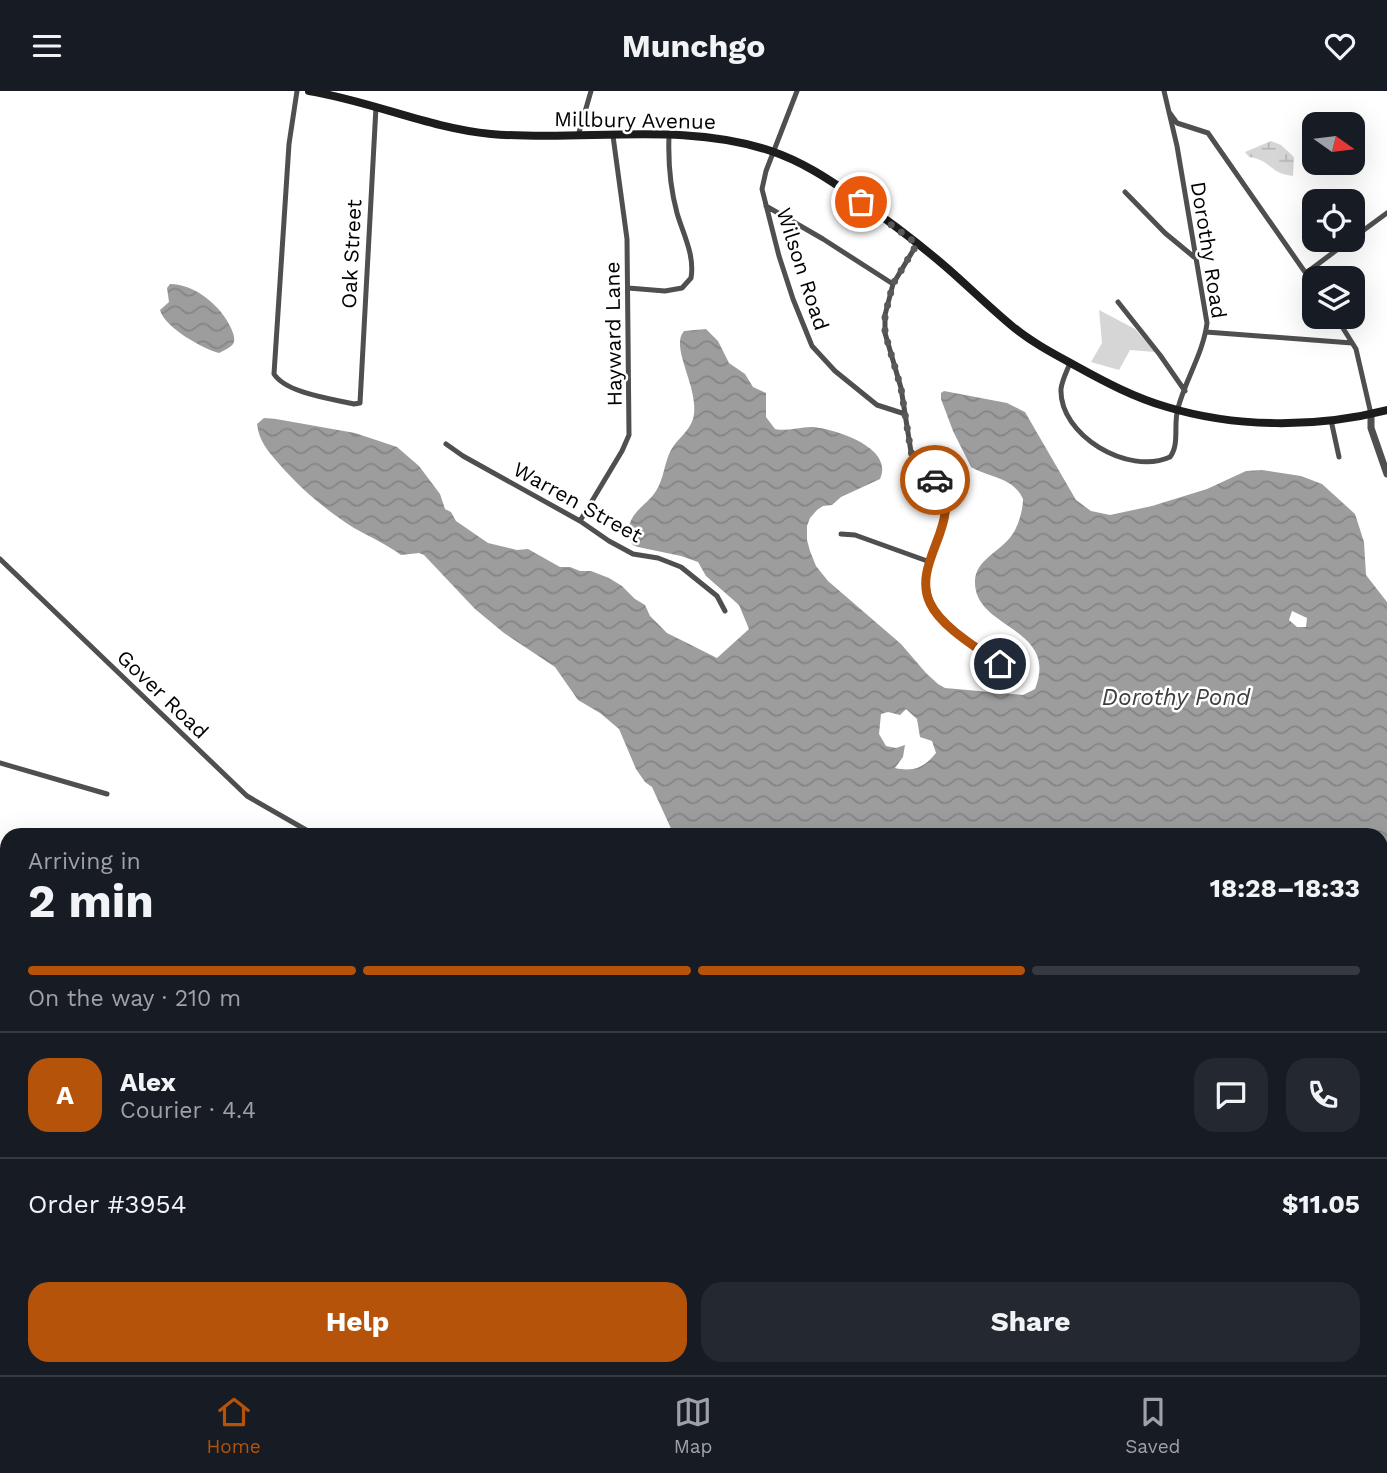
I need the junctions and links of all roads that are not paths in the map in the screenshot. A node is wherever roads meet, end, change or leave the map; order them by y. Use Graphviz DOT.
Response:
graph roads {
  1 [pos="297,91"];
  2 [pos="309,91"];
  3 [pos="591,91"];
  4 [pos="797,91"];
  5 [pos="1164,91"];
  6 [pos="376,107"];
  7 [pos="1167,109"];
  8 [pos="578,135"];
  9 [pos="613,136"];
  10 [pos="669,136"];
  11 [pos="775,152"];
  12 [pos="1125,192"];
  13 [pos="766,206"];
  14 [pos="1387,213"];
  15 [pos="1365,229"];
  16 [pos="917,244"];
  17 [pos="1333,252"];
  18 [pos="1194,258"];
  19 [pos="1302,266"];
  20 [pos="1314,266"];
  21 [pos="893,284"];
  22 [pos="628,288"];
  23 [pos="1118,302"];
  24 [pos="1343,329"];
  25 [pos="1206,333"];
  26 [pos="1352,343"];
  27 [pos="1070,363"];
  28 [pos="1185,391"];
  29 [pos="1177,410"];
  30 [pos="1387,410"];
  31 [pos="905,414"];
  32 [pos="1371,414"];
  33 [pos="1331,420"];
  34 [pos="446,444"];
  35 [pos="1339,457"];
  36 [pos="1387,474"];
  37 [pos="580,521"];
  38 [pos="841,534"];
  39 [pos="0,559"];
  40 [pos="930,562"];
  41 [pos="725,611"];
  42 [pos="1000,664"];
  43 [pos="0,763"];
  44 [pos="107,795"];
  45 [pos="303,828"];
  1 -- 6 [label="street, Oak Street"];
  2 -- 6 [label="main road, Millbury Avenue"];
  3 -- 8 [label="street"];
  4 -- 11 [label="street, Wilson Road"];
  5 -- 7 [label="street, Dorothy Road"];
  6 -- 8 [label="main road, Millbury Avenue"];
  7 -- 18 [label="street, Dorothy Road"];
  7 -- 19 [label="street"];
  8 -- 9 [label="main road, Millbury Avenue"];
  9 -- 10 [label="main road, Millbury Avenue"];
  9 -- 22 [label="street, Hayward Lane"];
  10 -- 11 [label="main road, Millbury Avenue"];
  10 -- 22 [label="street"];
  11 -- 13 [label="street, Wilson Road"];
  11 -- 16 [label="main road, Millbury Avenue"];
  12 -- 18 [label="street"];
  13 -- 21 [label="street"];
  13 -- 31 [label="street, Wilson Road"];
  14 -- 15 [label="street"];
  16 -- 21 [label="street"];
  16 -- 27 [label="main road, Millbury Avenue"];
  17 -- 20 [label="street"];
  18 -- 25 [label="street, Dorothy Road"];
  21 -- 31 [label="street"];
  22 -- 37 [label="street, Hayward Lane"];
  23 -- 28 [label="street"];
  24 -- 26 [label="street"];
  25 -- 26 [label="street"];
  25 -- 28 [label="street, Dorothy Road"];
  26 -- 32 [label="street"];
  27 -- 29 [label="main road, Millbury Avenue"];
  27 -- 29 [label="street, Dorothy Road"];
  28 -- 29 [label="street, Dorothy Road"];
  29 -- 33 [label="main road, Millbury Avenue"];
  30 -- 32 [label="main road, Millbury Avenue"];
  31 -- 40 [label="street"];
  32 -- 33 [label="main road, Millbury Avenue"];
  32 -- 36 [label="street"];
  33 -- 35 [label="street"];
  34 -- 37 [label="street, Warren Street"];
  37 -- 41 [label="street, Warren Street"];
  38 -- 40 [label="street"];
  39 -- 45 [label="street, Gover Road"];
  40 -- 42 [label="street"];
  43 -- 44 [label="street"];
}
